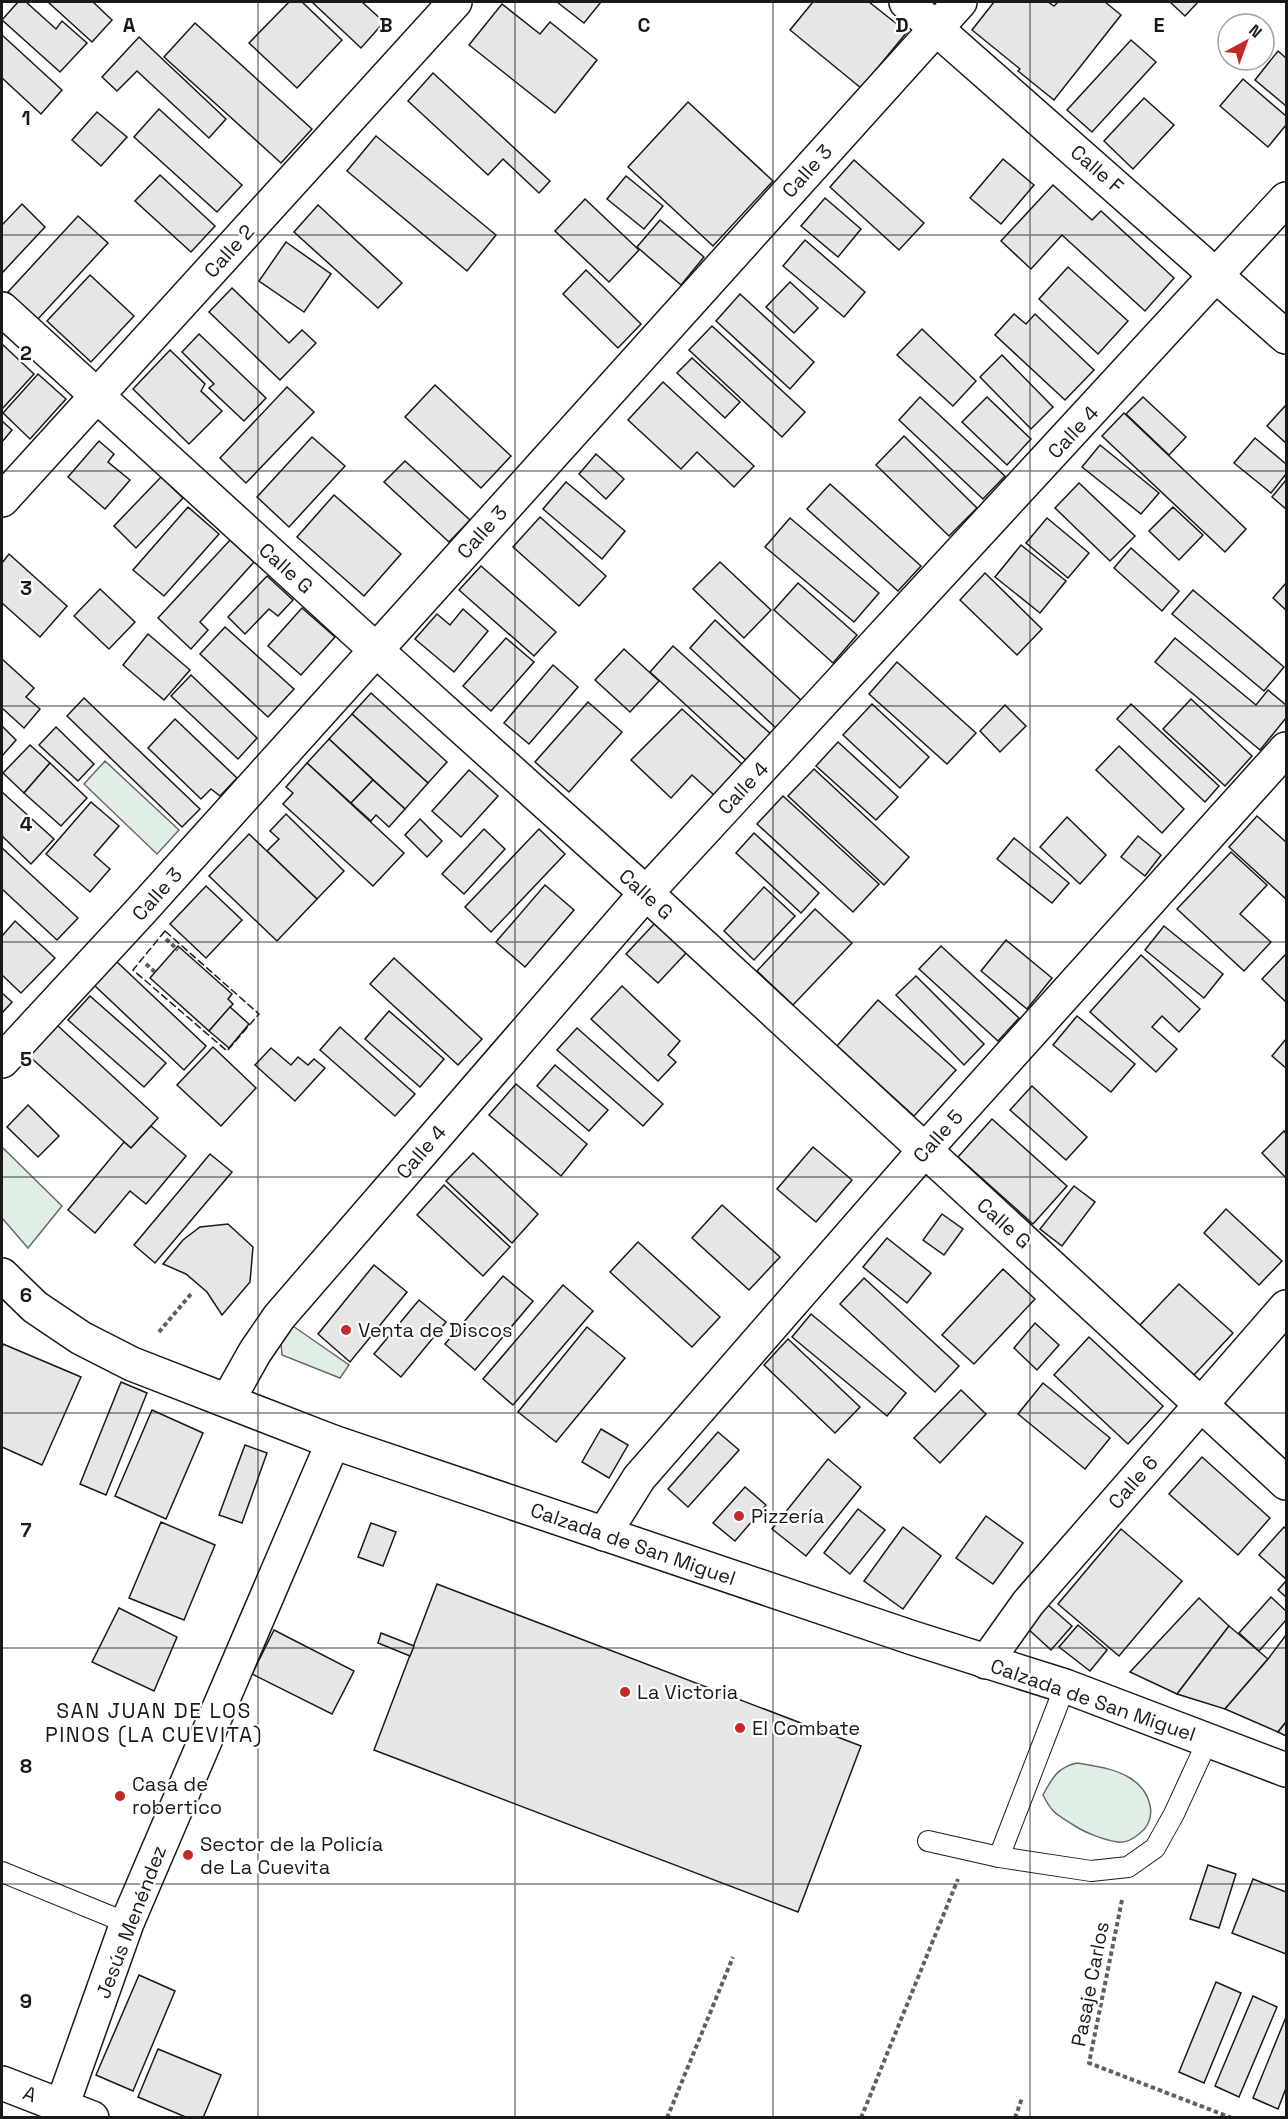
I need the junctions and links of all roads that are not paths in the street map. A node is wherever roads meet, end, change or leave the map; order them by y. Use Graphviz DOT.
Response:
graph roads {
  1 [pos="455,2"];
  2 [pos="906,2"];
  3 [pos="960,2"];
  4 [pos="936,27"];
  5 [pos="1287,200"];
  6 [pos="1218,276"];
  7 [pos="2,309"];
  8 [pos="1287,337"];
  9 [pos="98,396"];
  10 [pos="2,500"];
  11 [pos="376,650"];
  12 [pos="1287,748"];
  13 [pos="646,893"];
  14 [pos="2,1061"];
  15 [pos="924,1151"];
  16 [pos="2,1275"];
  17 [pos="1287,1307"];
  18 [pos="228,1400"];
  19 [pos="1202,1404"];
  20 [pos="333,1442"];
  21 [pos="1287,1483"];
  22 [pos="604,1534"];
  23 [pos="986,1662"];
  24 [pos="1065,1686"];
  25 [pos="1208,1740"];
  26 [pos="1287,1770"];
  27 [pos="928,1841"];
  28 [pos="999,1857"];
  29 [pos="2,1872"];
  30 [pos="127,1923"];
  31 [pos="2,2083"];
  32 [pos="62,2106"];
  33 [pos="92,2118"];
  1 -- 9 [label="street, Calle 2"];
  2 -- 4 [label="street, Calle F"];
  3 -- 4 [label="street, Calle 3"];
  4 -- 6 [label="street, Calle F"];
  4 -- 11 [label="street, Calle 3"];
  5 -- 6 [label="street, Calle 4"];
  6 -- 8 [label="street, Calle F"];
  6 -- 13 [label="street, Calle 4"];
  7 -- 9 [label="street, Calle G"];
  9 -- 10 [label="street, Calle 2"];
  9 -- 11 [label="street, Calle G"];
  11 -- 13 [label="street, Calle G"];
  11 -- 14 [label="street, Calle 3"];
  12 -- 15 [label="street, Calle 5"];
  13 -- 15 [label="street, Calle G"];
  13 -- 18 [label="street, Calle 4"];
  15 -- 19 [label="street, Calle G"];
  15 -- 22 [label="street, Calle 5"];
  16 -- 18 [label="street, Calzada de San Miguel"];
  17 -- 19 [label="street, Calle 6"];
  18 -- 20 [label="street, Calzada de San Miguel"];
  19 -- 21 [label="street, Calle G"];
  19 -- 23 [label="street, Calle 6"];
  20 -- 22 [label="street, Calzada de San Miguel"];
  20 -- 30 [label="street, Jesús Menéndez"];
  22 -- 23 [label="street, Calzada de San Miguel"];
  23 -- 24 [label="street, Calzada de San Miguel"];
  24 -- 25 [label="street, Calzada de San Miguel"];
  24 -- 28 [label="lane"];
  25 -- 26 [label="street, Calzada de San Miguel"];
  25 -- 28 [label="lane"];
  27 -- 28 [label="lane"];
  29 -- 30 [label="lane"];
  30 -- 32 [label="street, Jesús Menéndez"];
  31 -- 32 [label="street, A"];
  32 -- 33 [label="street, A"];
}
